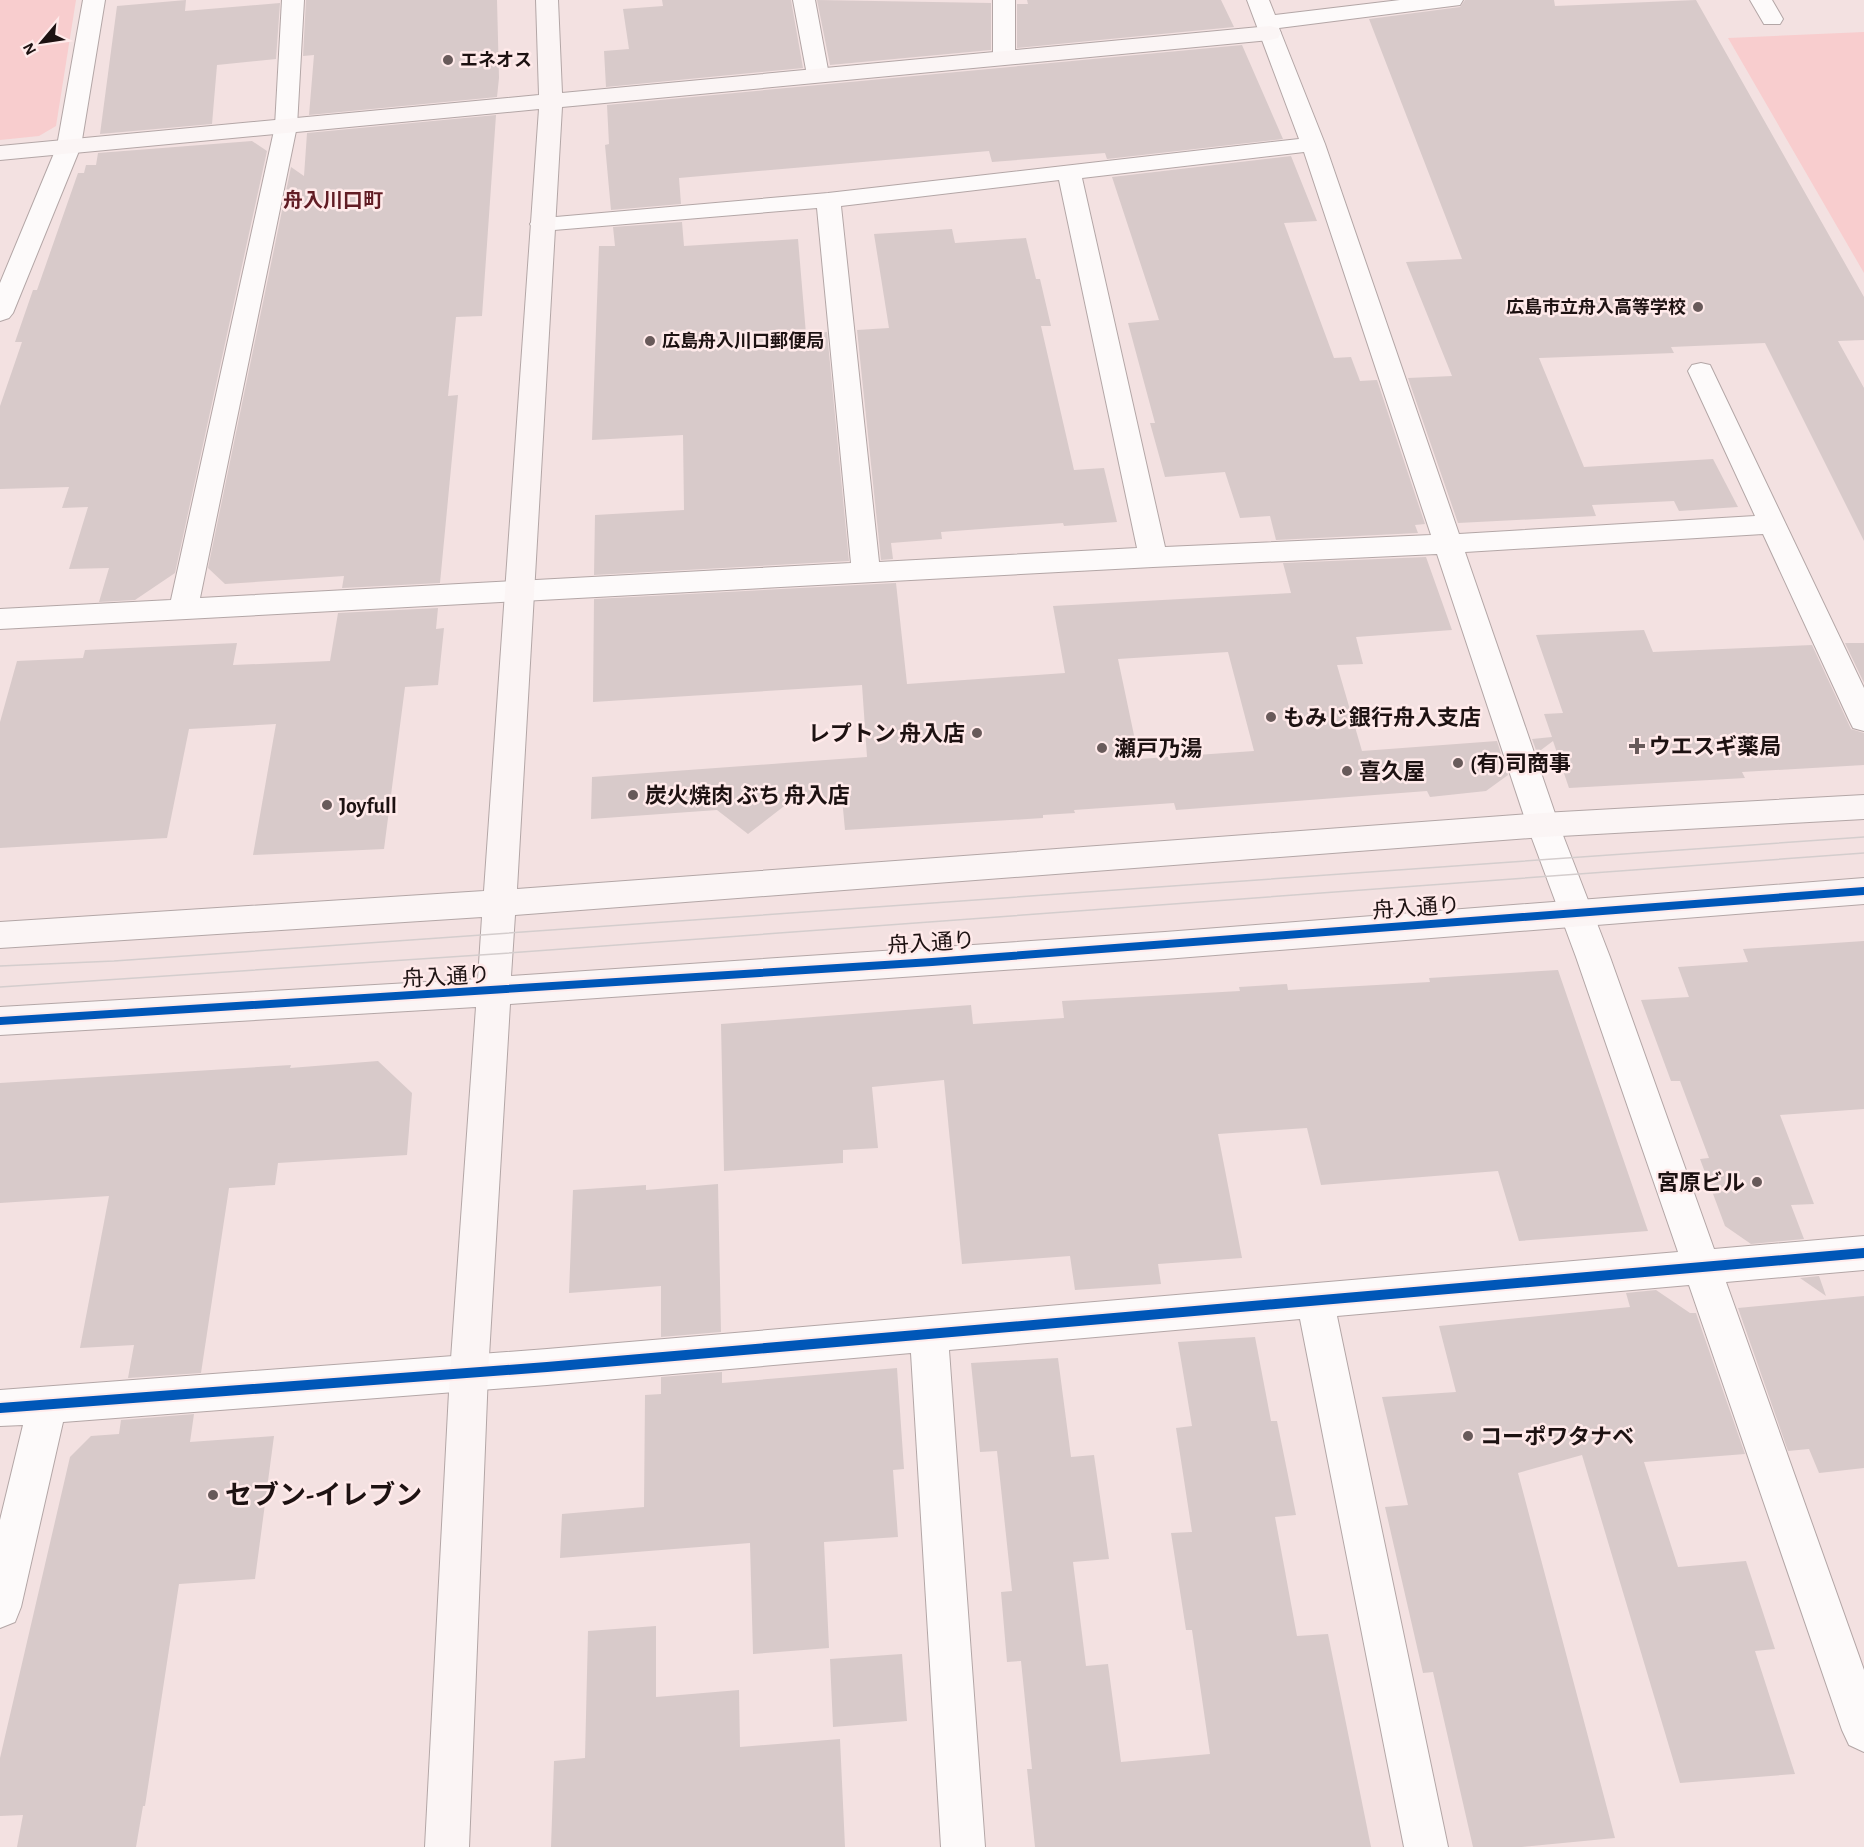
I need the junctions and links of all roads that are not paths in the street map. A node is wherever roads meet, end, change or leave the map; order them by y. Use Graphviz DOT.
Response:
graph roads {
  1 [pos="94,0"];
  2 [pos="292,0"];
  3 [pos="547,0"];
  4 [pos="804,0"];
  5 [pos="1004,0"];
  6 [pos="1452,0"];
  7 [pos="1761,0"];
  8 [pos="1265,19"];
  9 [pos="1772,19"];
  10 [pos="1004,57"];
  11 [pos="818,75"];
  12 [pos="551,102"];
  13 [pos="286,126"];
  14 [pos="1313,144"];
  15 [pos="69,146"];
  16 [pos="0,153"];
  17 [pos="1069,173"];
  18 [pos="828,200"];
  19 [pos="542,224"];
  20 [pos="0,313"];
  21 [pos="1701,371"];
  22 [pos="1773,524"];
  23 [pos="1446,544"];
  24 [pos="1153,557"];
  25 [pos="866,572"];
  26 [pos="519,592"];
  27 [pos="183,610"];
  28 [pos="0,619"];
  29 [pos="1864,720"];
  30 [pos="1864,807"];
  31 [pos="1544,825"];
  32 [pos="1864,891"];
  33 [pos="498,903"];
  34 [pos="1577,915"];
  35 [pos="0,935"];
  36 [pos="492,993"];
  37 [pos="0,1021"];
  38 [pos="1864,1253"];
  39 [pos="1702,1265"];
  40 [pos="1315,1300"];
  41 [pos="929,1334"];
  42 [pos="469,1373"];
  43 [pos="47,1404"];
  44 [pos="0,1408"];
  45 [pos="0,1607"];
  46 [pos="1864,1730"];
  47 [pos="447,1847"];
  48 [pos="963,1847"];
  49 [pos="1426,1847"];
  1 -- 15 [label="street"];
  2 -- 13 [label="street"];
  3 -- 12 [label="street"];
  4 -- 11 [label="street"];
  5 -- 10 [label="street"];
  6 -- 8 [label="street"];
  7 -- 9 [label="street"];
  8 -- 10 [label="street"];
  8 -- 14 [label="street"];
  10 -- 11 [label="street"];
  11 -- 12 [label="street"];
  12 -- 13 [label="street"];
  12 -- 19 [label="street"];
  13 -- 15 [label="street"];
  13 -- 27 [label="street"];
  14 -- 17 [label="street"];
  14 -- 23 [label="street"];
  15 -- 16 [label="street"];
  15 -- 20 [label="street"];
  17 -- 18 [label="street"];
  17 -- 24 [label="street"];
  18 -- 19 [label="street"];
  18 -- 25 [label="street"];
  19 -- 26 [label="street"];
  21 -- 22 [label="street"];
  22 -- 23 [label="street"];
  22 -- 29 [label="street"];
  23 -- 24 [label="street"];
  23 -- 31 [label="street"];
  24 -- 25 [label="street"];
  25 -- 26 [label="street"];
  26 -- 27 [label="street"];
  26 -- 33 [label="street"];
  27 -- 28 [label="street"];
  30 -- 31 [label="street"];
  31 -- 33 [label="street"];
  31 -- 34 [label="street"];
  32 -- 34 [label="street, 舟入通り"];
  33 -- 35 [label="street"];
  33 -- 36 [label="street"];
  34 -- 36 [label="street, 舟入通り"];
  34 -- 39 [label="street"];
  36 -- 37 [label="street, 舟入通り"];
  36 -- 42 [label="street"];
  38 -- 39 [label="street"];
  39 -- 40 [label="street"];
  39 -- 46 [label="street"];
  40 -- 41 [label="street"];
  40 -- 49 [label="street"];
  41 -- 42 [label="street"];
  41 -- 48 [label="street"];
  42 -- 43 [label="street"];
  42 -- 47 [label="street"];
  43 -- 44 [label="street"];
  43 -- 45 [label="street"];
}
